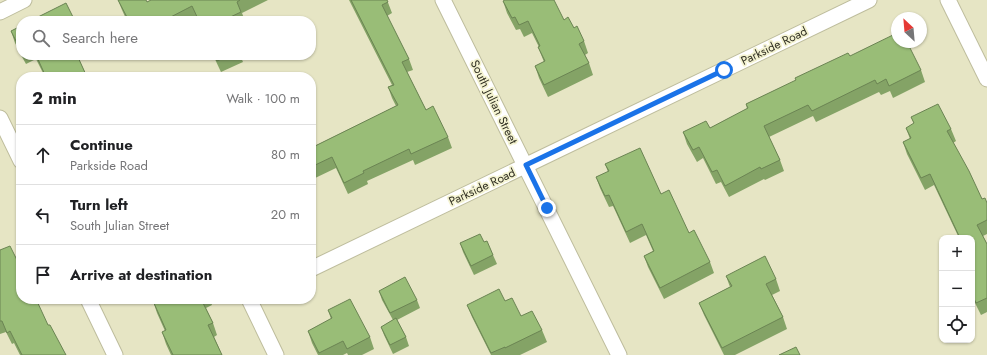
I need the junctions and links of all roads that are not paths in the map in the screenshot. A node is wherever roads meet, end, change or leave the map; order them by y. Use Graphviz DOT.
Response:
graph roads {
  1 [pos="24,0"];
  2 [pos="443,0"];
  3 [pos="869,0"];
  4 [pos="948,0"];
  5 [pos="0,12"];
  6 [pos="987,79"];
  7 [pos="0,118"];
  8 [pos="16,151"];
  9 [pos="526,165"];
  10 [pos="316,267"];
  11 [pos="90,304"];
  12 [pos="250,304"];
  13 [pos="115,355"];
  14 [pos="276,355"];
  15 [pos="619,355"];
  1 -- 5 [label="street"];
  2 -- 9 [label="street, South Julian Street"];
  3 -- 9 [label="street, Parkside Road"];
  4 -- 6 [label="street"];
  7 -- 8 [label="street"];
  9 -- 10 [label="street, Parkside Road"];
  9 -- 15 [label="street, South Julian Street"];
  11 -- 13 [label="street"];
  12 -- 14 [label="street"];
}
